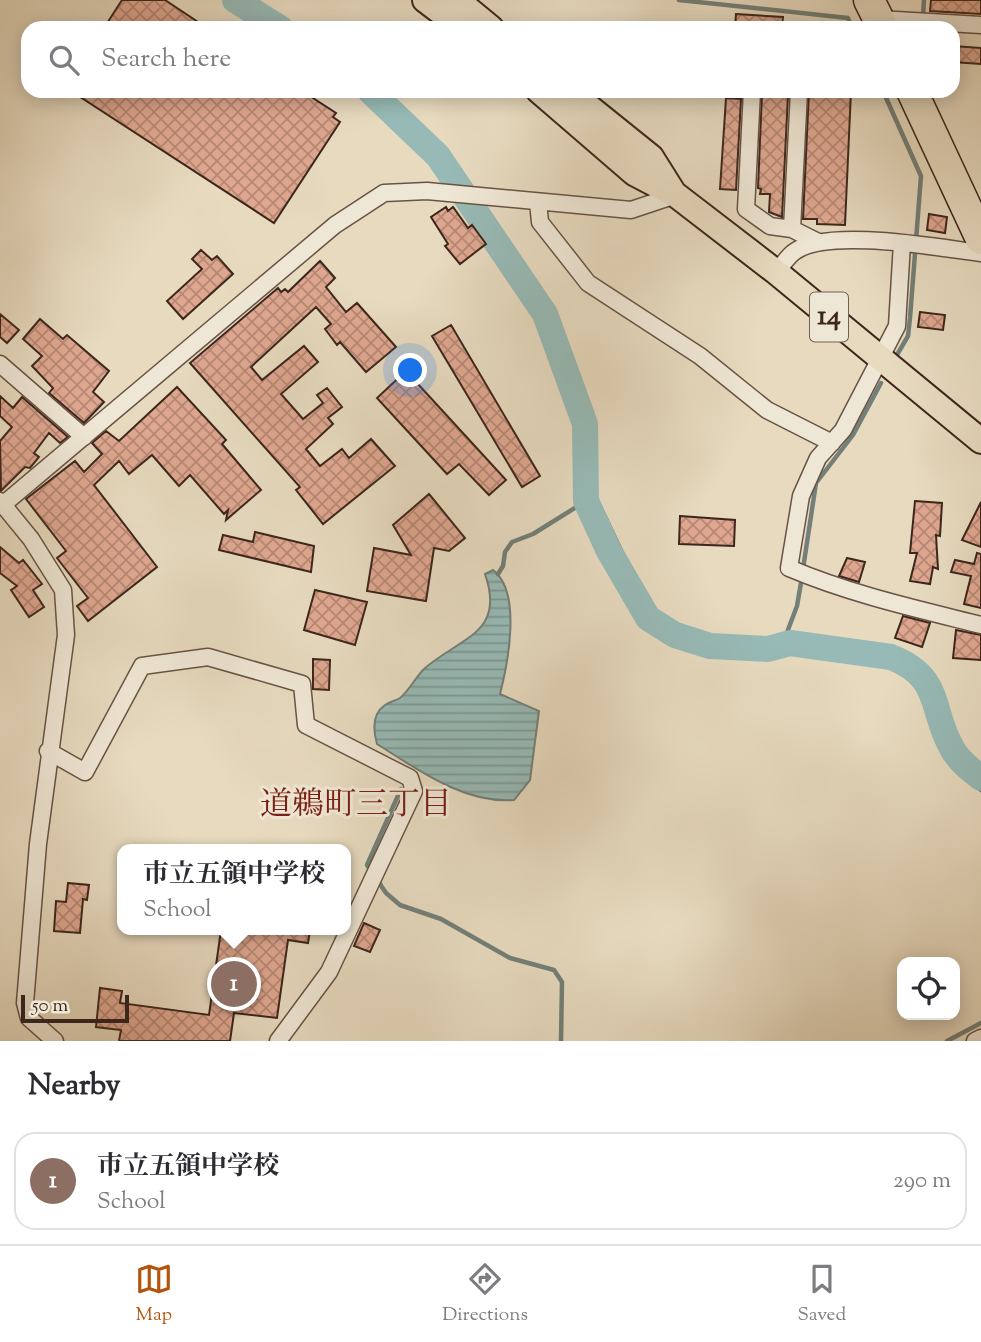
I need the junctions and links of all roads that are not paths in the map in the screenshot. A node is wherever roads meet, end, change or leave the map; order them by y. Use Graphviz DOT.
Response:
graph roads {
  1 [pos="425,0"];
  2 [pos="457,0"];
  3 [pos="877,16"];
  4 [pos="453,21"];
  5 [pos="482,21"];
  6 [pos="913,21"];
  7 [pos="960,24"];
  8 [pos="981,25"];
  9 [pos="547,98"];
  10 [pos="578,98"];
  11 [pos="752,98"];
  12 [pos="799,98"];
  13 [pos="915,98"];
  14 [pos="676,195"];
  15 [pos="538,202"];
  16 [pos="792,229"];
  17 [pos="981,239"];
  18 [pos="818,242"];
  19 [pos="905,244"];
  20 [pos="981,253"];
  21 [pos="776,272"];
  22 [pos="878,358"];
  23 [pos="0,364"];
  24 [pos="84,438"];
  25 [pos="981,441"];
  26 [pos="832,443"];
  27 [pos="2,502"];
  28 [pos="981,625"];
  29 [pos="48,751"];
  30 [pos="351,925"];
  31 [pos="346,935"];
  32 [pos="981,1038"];
  33 [pos="55,1041"];
  34 [pos="278,1041"];
  35 [pos="975,1041"];
  1 -- 4 [label="main road"];
  2 -- 5 [label="main road"];
  3 -- 6 [label="street"];
  7 -- 8 [label="street"];
  9 -- 14 [label="main road, 14"];
  10 -- 14 [label="main road, 14"];
  11 -- 16 [label="street"];
  12 -- 16 [label="street"];
  13 -- 17 [label="highway"];
  14 -- 15 [label="street"];
  14 -- 21 [label="main road, 14"];
  15 -- 24 [label="street"];
  15 -- 26 [label="street"];
  16 -- 18 [label="street"];
  18 -- 19 [label="street"];
  18 -- 21 [label="street"];
  19 -- 20 [label="street"];
  19 -- 22 [label="street"];
  21 -- 22 [label="main road, 14"];
  22 -- 25 [label="main road, 14"];
  22 -- 26 [label="street"];
  23 -- 24 [label="street"];
  24 -- 27 [label="street"];
  26 -- 28 [label="street"];
  27 -- 29 [label="street"];
  29 -- 30 [label="street"];
  29 -- 33 [label="street"];
  31 -- 34 [label="street"];
  32 -- 35 [label="street"];
}
